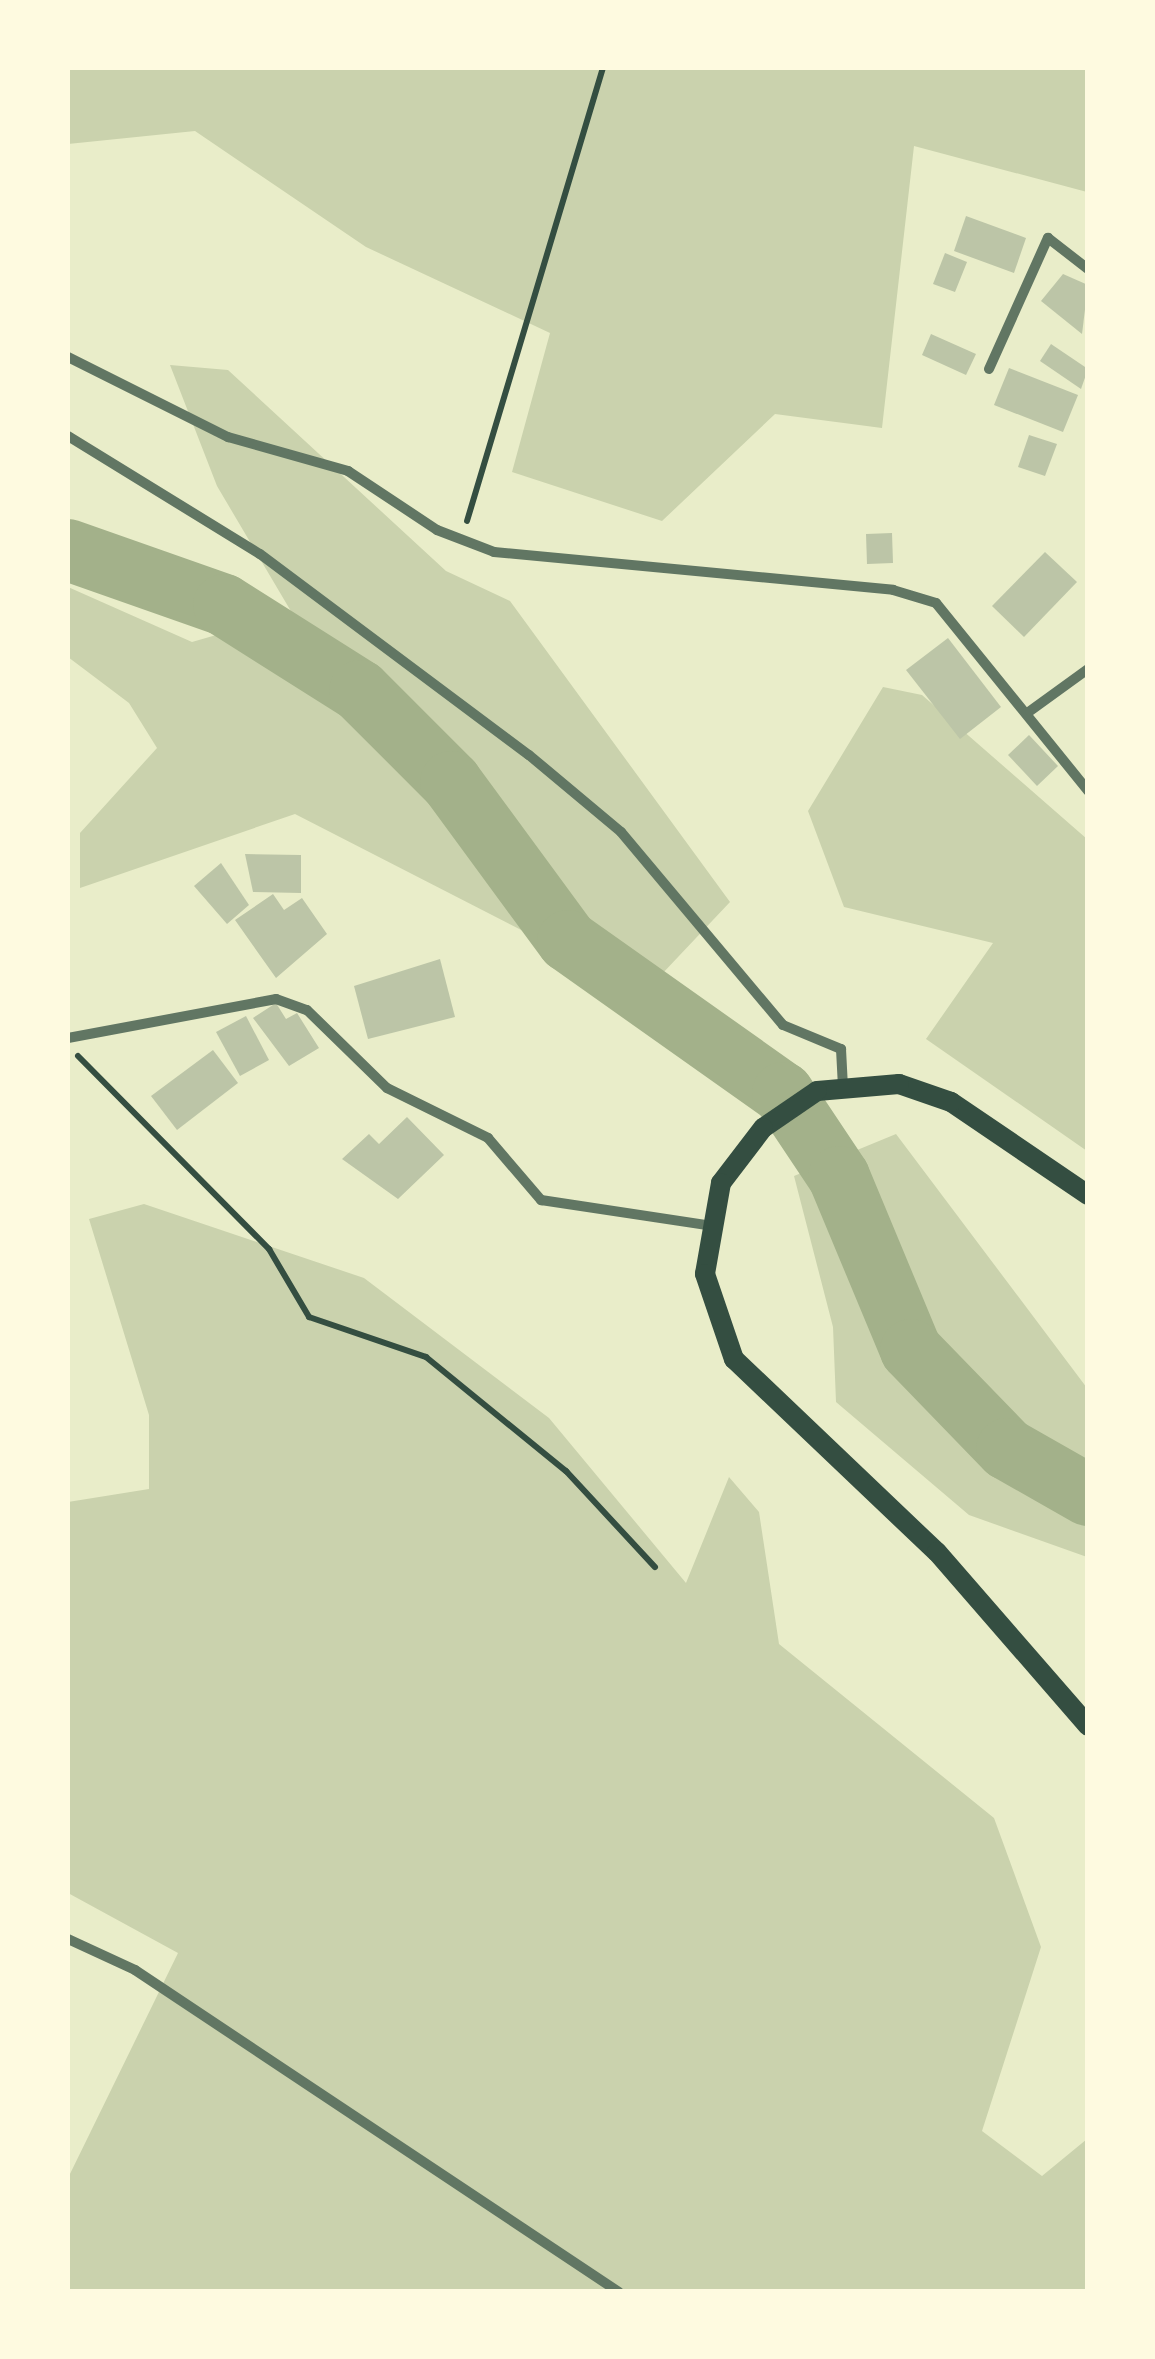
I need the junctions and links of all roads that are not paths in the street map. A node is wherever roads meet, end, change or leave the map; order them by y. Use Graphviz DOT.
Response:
graph roads {
  1 [pos="1088,269"];
  2 [pos="68,357"];
  3 [pos="989,368"];
  4 [pos="68,436"];
  5 [pos="1088,669"];
  6 [pos="1030,711"];
  7 [pos="1088,791"];
  8 [pos="70,1039"];
  9 [pos="843,1086"];
  10 [pos="1088,1195"];
  11 [pos="707,1225"];
  12 [pos="1088,1726"];
  13 [pos="68,1940"];
  14 [pos="619,2292"];
  1 -- 3 [label="street"];
  2 -- 6 [label="street"];
  4 -- 9 [label="street"];
  5 -- 6 [label="street"];
  6 -- 7 [label="street"];
  8 -- 11 [label="street"];
  9 -- 10 [label="main road"];
  9 -- 11 [label="main road"];
  11 -- 12 [label="main road"];
  13 -- 14 [label="street"];
}
